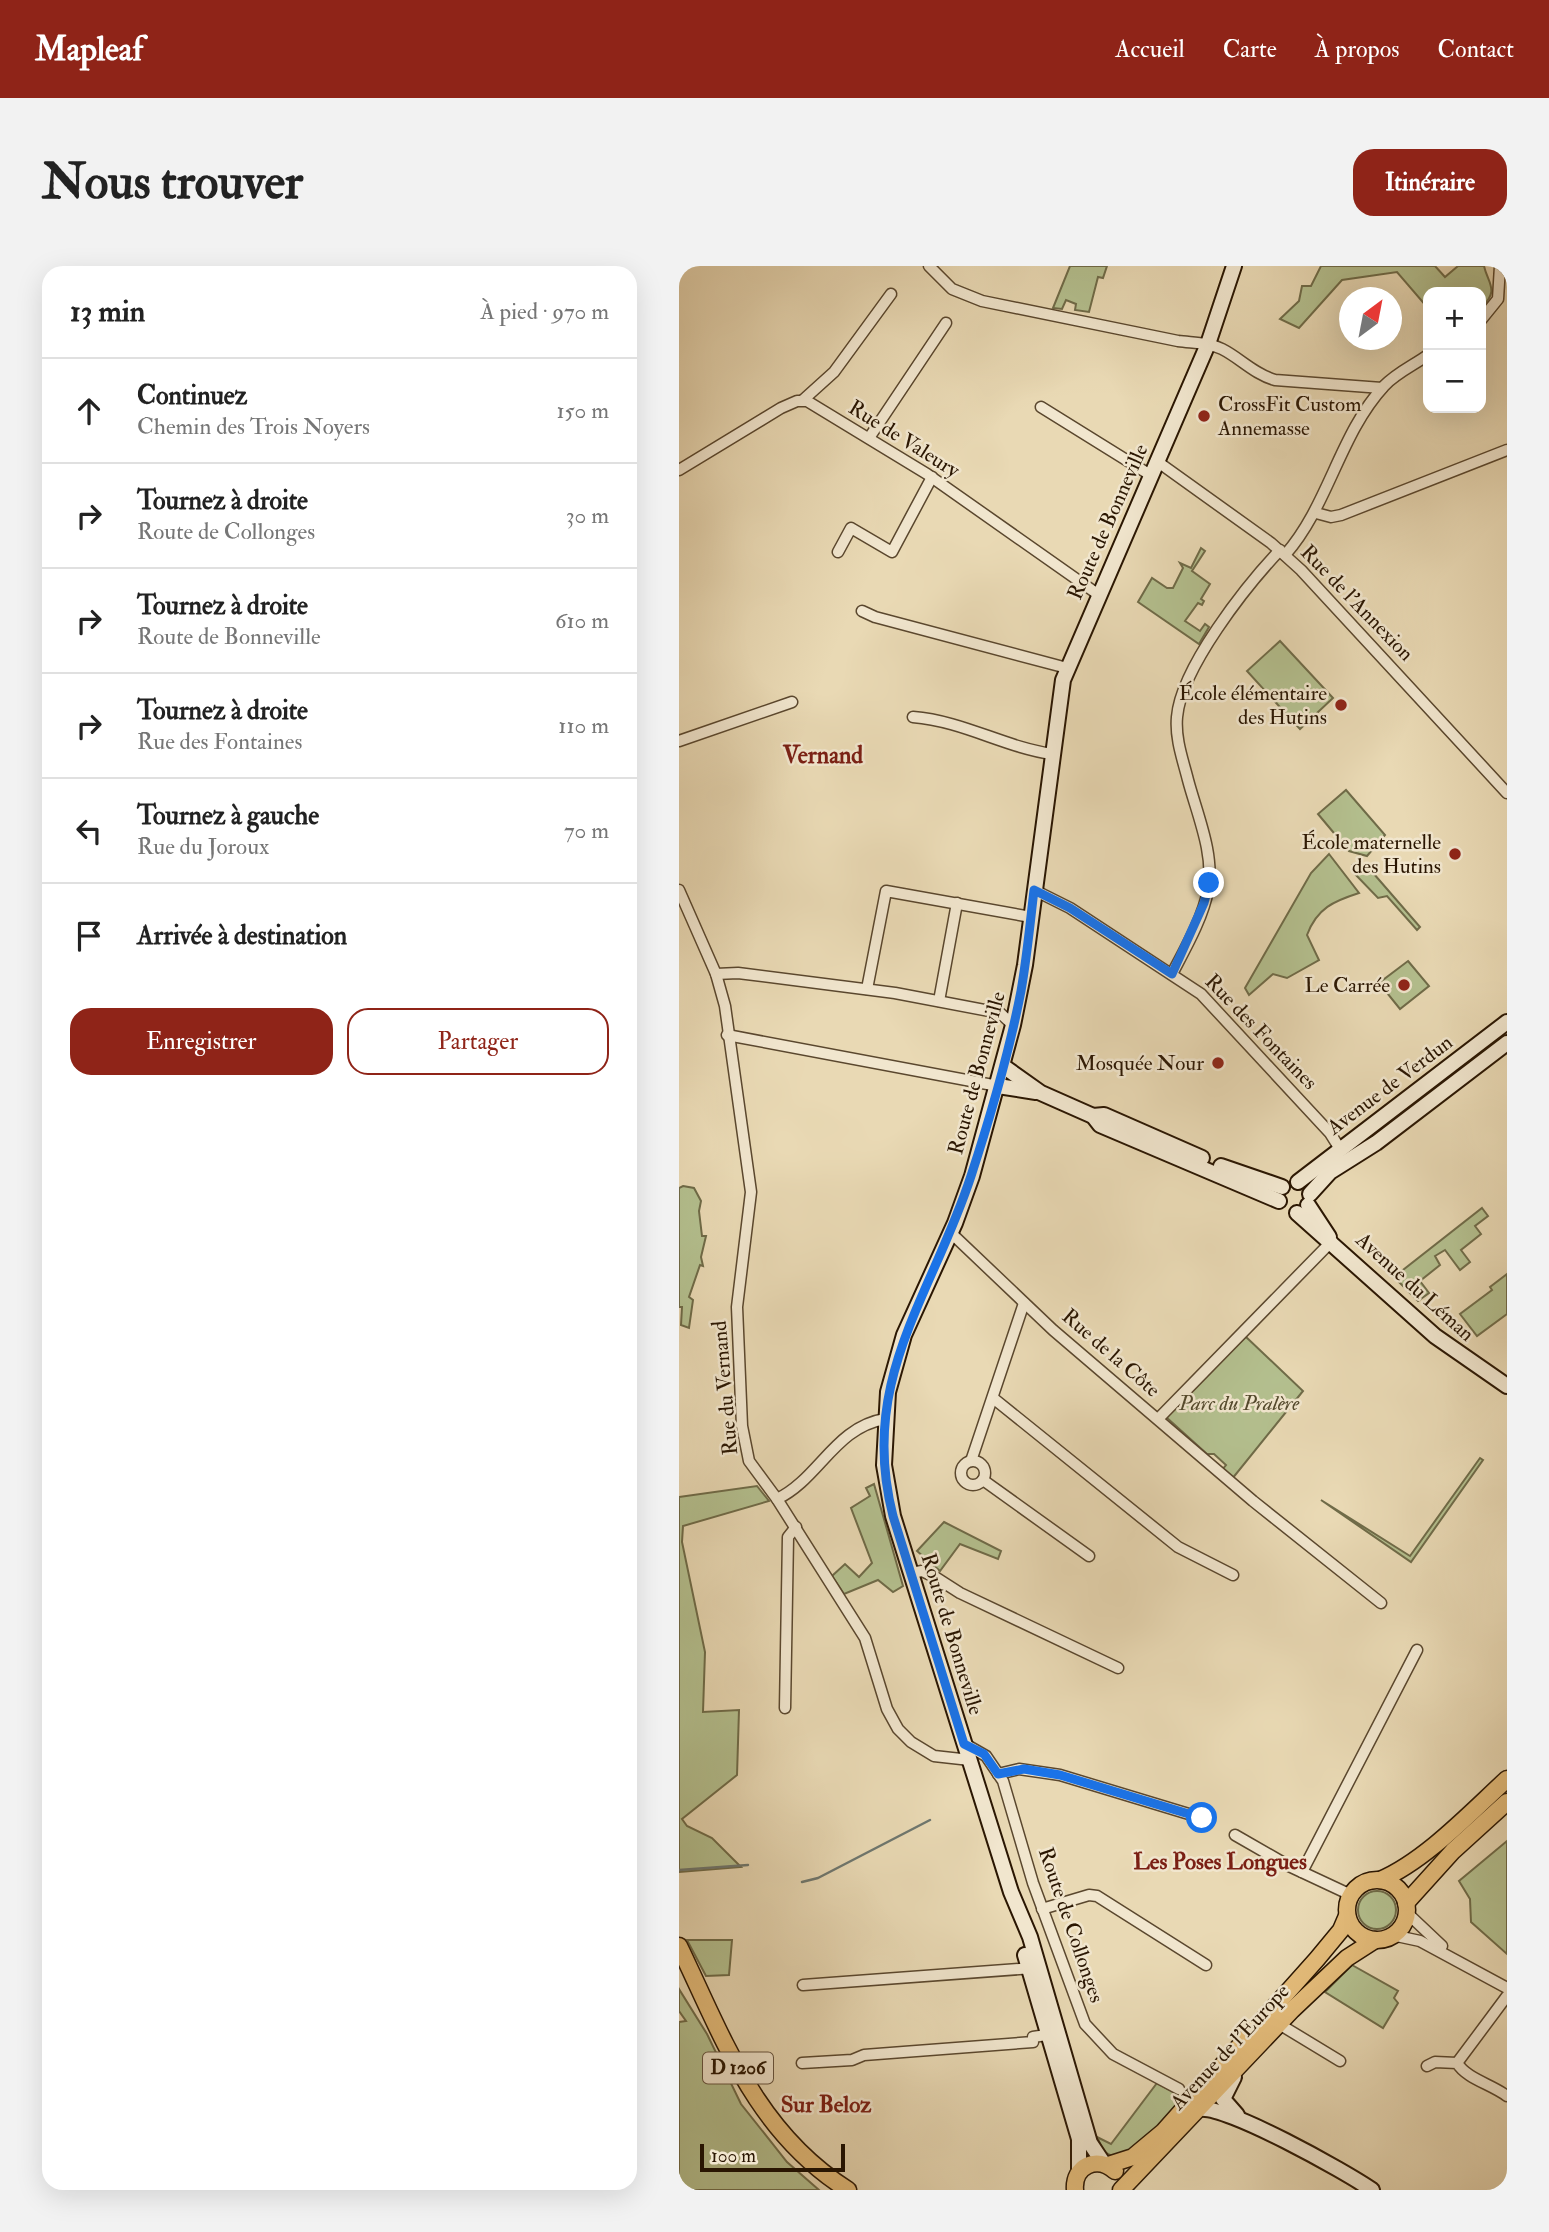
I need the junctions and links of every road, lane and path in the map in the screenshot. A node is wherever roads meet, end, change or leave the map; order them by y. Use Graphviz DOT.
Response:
graph roads {
  1 [pos="929,266"];
  2 [pos="1234,266"];
  3 [pos="1500,266"];
  4 [pos="891,294"];
  5 [pos="1486,314"];
  6 [pos="946,323"];
  7 [pos="1200,343"];
  8 [pos="1423,359"];
  9 [pos="1382,388"];
  10 [pos="803,400"];
  11 [pos="1041,407"];
  12 [pos="869,438"];
  13 [pos="1507,450"];
  14 [pos="1159,462"];
  15 [pos="679,470"];
  16 [pos="1152,476"];
  17 [pos="932,477"];
  18 [pos="1316,513"];
  19 [pos="838,552"];
  20 [pos="1283,553"];
  21 [pos="1099,595"];
  22 [pos="862,611"];
  23 [pos="1067,668"];
  24 [pos="792,702"];
  25 [pos="913,717"];
  26 [pos="679,741"];
  27 [pos="1052,754"];
  28 [pos="1507,793"];
  29 [pos="679,890"];
  30 [pos="1034,890"];
  31 [pos="957,903"];
  32 [pos="1031,917"];
  33 [pos="716,974"];
  34 [pos="1172,974"];
  35 [pos="867,989"];
  36 [pos="939,1001"];
  37 [pos="1507,1022"];
  38 [pos="1013,1025"];
  39 [pos="727,1035"];
  40 [pos="1507,1043"];
  41 [pos="1003,1066"];
  42 [pos="998,1086"];
  43 [pos="1041,1093"];
  44 [pos="1340,1149"];
  45 [pos="1298,1181"];
  46 [pos="1280,1194"];
  47 [pos="1305,1204"];
  48 [pos="950,1232"];
  49 [pos="1332,1241"];
  50 [pos="1024,1303"];
  51 [pos="1507,1386"];
  52 [pos="993,1398"];
  53 [pos="885,1419"];
  54 [pos="1158,1419"];
  55 [pos="971,1461"];
  56 [pos="983,1480"];
  57 [pos="777,1499"];
  58 [pos="796,1528"];
  59 [pos="1089,1556"];
  60 [pos="911,1573"];
  61 [pos="1233,1575"];
  62 [pos="1381,1604"];
  63 [pos="1417,1650"];
  64 [pos="1118,1668"];
  65 [pos="785,1708"];
  66 [pos="964,1744"];
  67 [pos="970,1760"];
  68 [pos="996,1772"];
  69 [pos="974,1775"];
  70 [pos="1507,1779"];
  71 [pos="1507,1802"];
  72 [pos="1202,1818"];
  73 [pos="1235,1835"];
  74 [pos="1302,1872"];
  75 [pos="1380,1880"];
  76 [pos="1351,1895"];
  77 [pos="1406,1908"];
  78 [pos="1042,1909"];
  79 [pos="1347,1916"];
  80 [pos="1392,1935"];
  81 [pos="1375,1940"];
  82 [pos="679,1946"];
  83 [pos="1465,1963"];
  84 [pos="1206,1965"];
  85 [pos="1034,1968"];
  86 [pos="803,1985"];
  87 [pos="1507,1988"];
  88 [pos="1507,1996"];
  89 [pos="1279,2024"];
  90 [pos="1054,2033"];
  91 [pos="1340,2061"];
  92 [pos="801,2063"];
  93 [pos="1457,2063"];
  94 [pos="1427,2066"];
  95 [pos="1240,2068"];
  96 [pos="1179,2089"];
  97 [pos="1507,2096"];
  98 [pos="1199,2109"];
  99 [pos="1246,2123"];
  100 [pos="1106,2164"];
  101 [pos="1074,2184"];
  102 [pos="848,2190"];
  103 [pos="1121,2190"];
  104 [pos="1371,2190"];
  1 -- 7 [label="street"];
  2 -- 7 [label="main road, Route de Bonneville"];
  3 -- 5 [label="street"];
  4 -- 10 [label="street"];
  6 -- 12 [label="street"];
  7 -- 9 [label="street"];
  7 -- 14 [label="main road, Route de Bonneville"];
  8 -- 9 [label="street"];
  9 -- 18 [label="street"];
  10 -- 12 [label="street, Rue de Valeury"];
  10 -- 15 [label="street"];
  11 -- 16 [label="street"];
  12 -- 17 [label="street, Rue de Valeury"];
  13 -- 18 [label="street"];
  14 -- 16 [label="main road, Route de Bonneville"];
  14 -- 20 [label="street, Rue de l'Annexion"];
  16 -- 21 [label="main road, Route de Bonneville"];
  17 -- 19 [label="street"];
  17 -- 21 [label="street, Rue de Valeury"];
  18 -- 20 [label="street"];
  20 -- 28 [label="street, Rue de l'Annexion"];
  20 -- 34 [label="street"];
  21 -- 23 [label="main road, Route de Bonneville"];
  22 -- 23 [label="street"];
  23 -- 27 [label="main road, Route de Bonneville"];
  24 -- 26 [label="street"];
  25 -- 27 [label="street"];
  27 -- 30 [label="main road, Route de Bonneville"];
  29 -- 33 [label="street, Rue du Vernand"];
  30 -- 32 [label="main road, Route de Bonneville"];
  30 -- 34 [label="street, Rue des Fontaines"];
  31 -- 32 [label="street"];
  31 -- 35 [label="street"];
  31 -- 36 [label="street"];
  32 -- 38 [label="main road, Route de Bonneville"];
  33 -- 35 [label="street"];
  33 -- 39 [label="street, Rue du Vernand"];
  34 -- 44 [label="street, Rue des Fontaines"];
  35 -- 36 [label="street"];
  36 -- 38 [label="street"];
  37 -- 44 [label="main road, Avenue de Verdun"];
  38 -- 41 [label="main road, Route de Bonneville"];
  39 -- 42 [label="street"];
  39 -- 57 [label="street, Rue du Vernand"];
  40 -- 47 [label="main road, Avenue de Verdun"];
  41 -- 42 [label="main road, Route de Bonneville"];
  41 -- 43 [label="main road"];
  42 -- 43 [label="main road"];
  42 -- 48 [label="main road, Route de Bonneville"];
  43 -- 46 [label="main road"];
  44 -- 45 [label="main road, Avenue de Verdun"];
  45 -- 46 [label="main road, Avenue de Verdun"];
  45 -- 47 [label="main road"];
  46 -- 47 [label="main road"];
  47 -- 49 [label="main road, Avenue du Léman"];
  48 -- 50 [label="street, Rue de la Côte"];
  48 -- 53 [label="main road, Route de Bonneville"];
  49 -- 51 [label="main road, Avenue du Léman"];
  49 -- 54 [label="street"];
  50 -- 52 [label="street"];
  50 -- 54 [label="street, Rue de la Côte"];
  52 -- 55 [label="street"];
  52 -- 61 [label="street"];
  53 -- 57 [label="street"];
  53 -- 60 [label="main road, Route de Bonneville"];
  54 -- 62 [label="street, Rue de la Côte"];
  55 -- 56 [label="street"];
  55 -- 56 [label="street"];
  56 -- 59 [label="street"];
  57 -- 58 [label="street, Rue du Vernand"];
  58 -- 65 [label="street"];
  58 -- 67 [label="street, Rue du Vernand"];
  60 -- 64 [label="street"];
  60 -- 66 [label="main road, Route de Bonneville"];
  63 -- 74 [label="street"];
  66 -- 67 [label="main road, Route de Bonneville"];
  66 -- 68 [label="street, Route de Collonges"];
  67 -- 69 [label="main road, Route de Bonneville"];
  68 -- 69 [label="street"];
  68 -- 72 [label="street"];
  68 -- 78 [label="street, Route de Collonges"];
  69 -- 85 [label="main road, Route de Bonneville"];
  70 -- 75 [label="main road"];
  71 -- 77 [label="main road"];
  73 -- 74 [label="street"];
  74 -- 76 [label="street"];
  75 -- 76 [label="main road"];
  75 -- 77 [label="main road"];
  76 -- 79 [label="main road"];
  77 -- 80 [label="main road"];
  77 -- 83 [label="street"];
  78 -- 84 [label="street"];
  78 -- 96 [label="street, Route de Collonges"];
  79 -- 81 [label="main road"];
  79 -- 100 [label="main road, Avenue de l'Europe"];
  80 -- 81 [label="main road"];
  80 -- 83 [label="street"];
  81 -- 89 [label="main road, Avenue de l'Europe"];
  82 -- 102 [label="main road, D 1206"];
  83 -- 87 [label="street"];
  85 -- 86 [label="street"];
  85 -- 90 [label="main road, Route de Bonneville"];
  88 -- 93 [label="street"];
  89 -- 91 [label="street"];
  89 -- 95 [label="main road, Avenue de l'Europe"];
  90 -- 92 [label="street"];
  90 -- 100 [label="main road, Route de Bonneville"];
  90 -- 101 [label="main road, Route de Bonneville"];
  93 -- 94 [label="street"];
  93 -- 97 [label="street"];
  95 -- 98 [label="main road, Avenue de l'Europe"];
  95 -- 99 [label="main road"];
  98 -- 99 [label="main road"];
  98 -- 103 [label="main road, Avenue de l'Europe"];
  99 -- 104 [label="main road"];
  100 -- 101 [label="main road, Avenue de l'Europe"];
  100 -- 103 [label="main road"];
}
